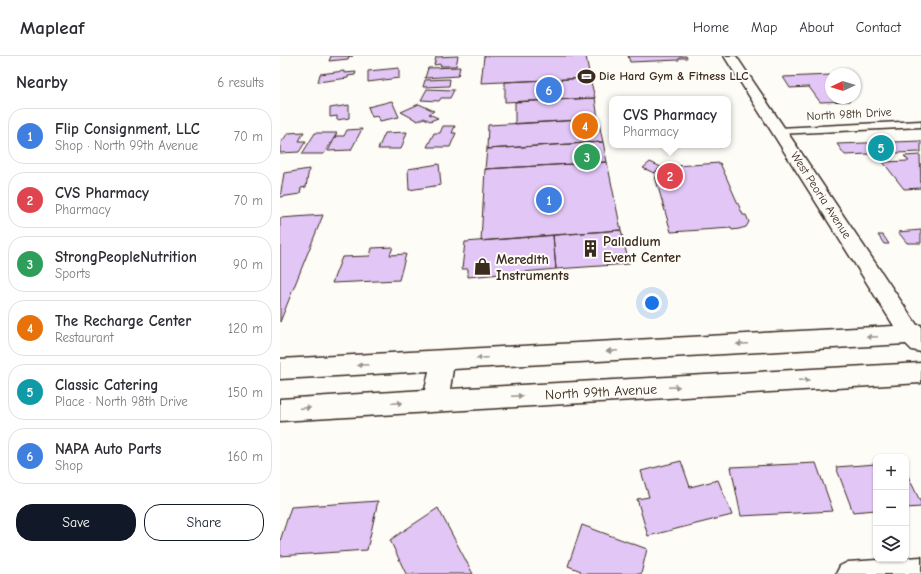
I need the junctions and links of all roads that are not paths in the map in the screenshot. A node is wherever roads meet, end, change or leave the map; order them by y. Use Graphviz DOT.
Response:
graph roads {
  1 [pos="730,56"];
  2 [pos="921,124"];
  3 [pos="779,131"];
  4 [pos="918,337"];
  5 [pos="443,360"];
  6 [pos="280,370"];
  7 [pos="920,374"];
  8 [pos="436,401"];
  9 [pos="280,410"];
  10 [pos="921,568"];
  11 [pos="848,574"];
  1 -- 3 [label="main road, West Peoria Avenue"];
  2 -- 3 [label="street, North 98th Drive"];
  3 -- 4 [label="main road, West Peoria Avenue"];
  4 -- 5 [label="main road, one-way"];
  4 -- 7 [label="main road, West Peoria Avenue"];
  5 -- 6 [label="main road, one-way"];
  5 -- 8 [label="main road"];
  8 -- 7 [label="main road, North 99th Avenue, one-way"];
  9 -- 8 [label="main road, North 99th Avenue, one-way"];
  10 -- 11 [label="street"];
}
